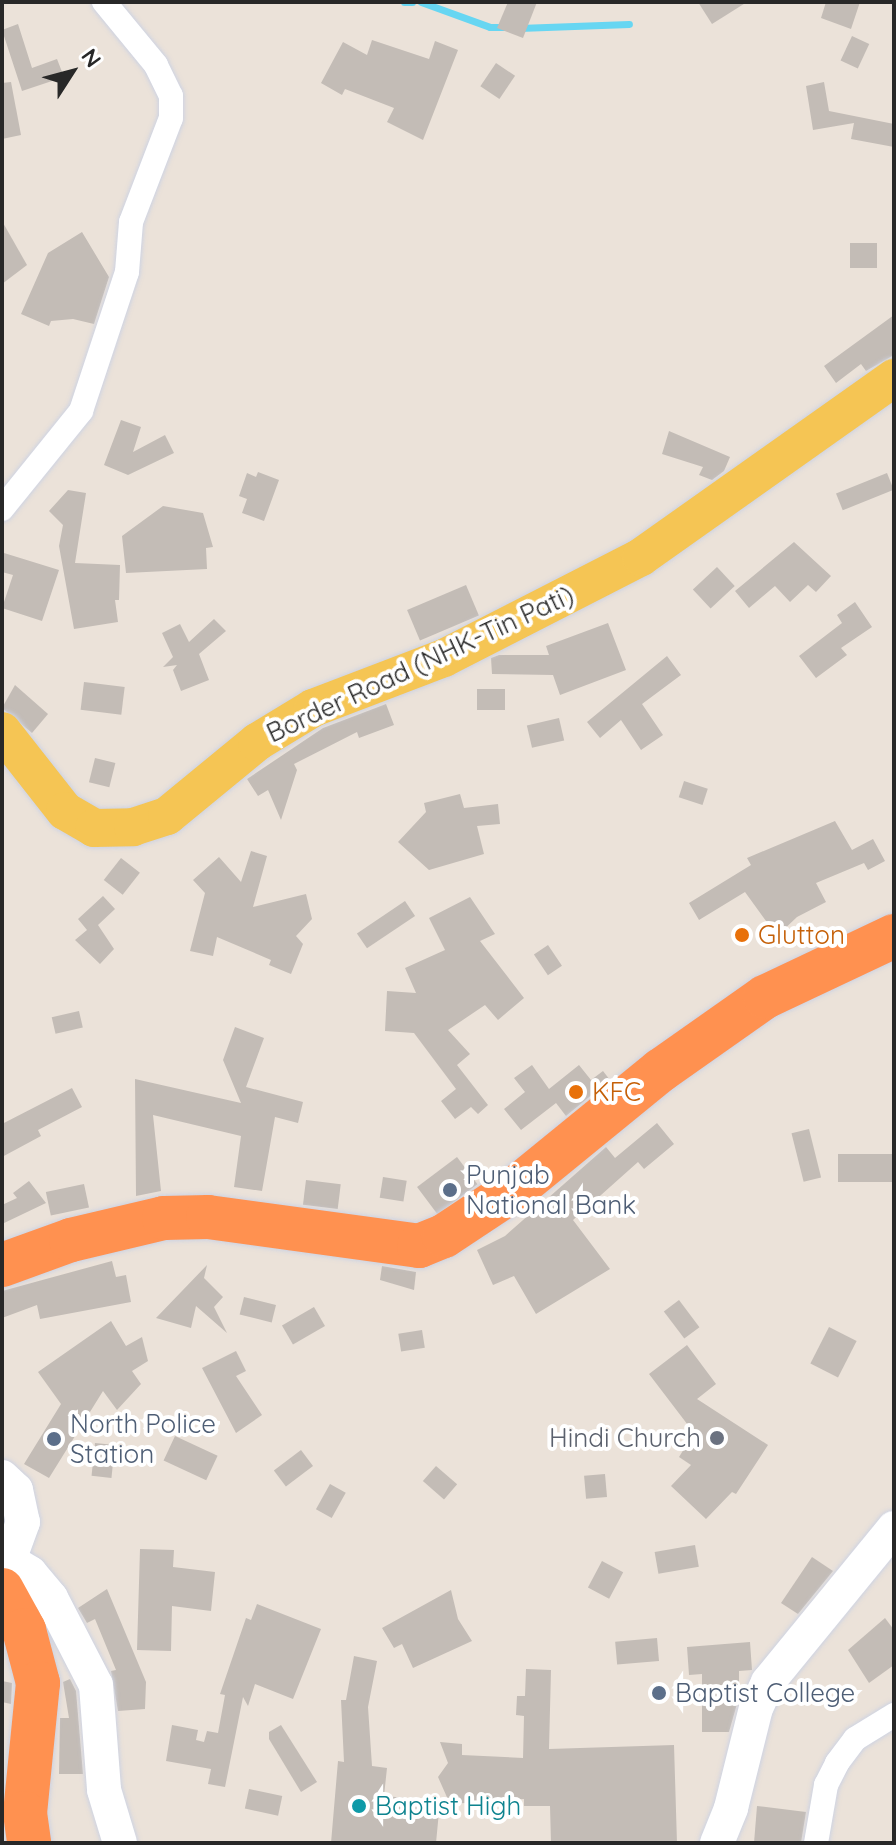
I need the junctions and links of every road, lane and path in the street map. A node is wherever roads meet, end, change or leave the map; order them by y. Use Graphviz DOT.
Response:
graph roads {
  1 [pos="105,2"];
  2 [pos="894,378"];
  3 [pos="2,509"];
  4 [pos="2,731"];
  5 [pos="894,936"];
  6 [pos="2,1265"];
  7 [pos="2,1477"];
  8 [pos="894,1528"];
  9 [pos="5,1568"];
  10 [pos="894,1715"];
  11 [pos="29,1843"];
  12 [pos="120,1843"];
  13 [pos="717,1843"];
  14 [pos="816,1843"];
  1 -- 3 [label="street"];
  2 -- 4 [label="main road, Border Road (NHK-Tin Pati)"];
  5 -- 6 [label="highway"];
  7 -- 9 [label="main road"];
  8 -- 13 [label="main road"];
  9 -- 11 [label="highway"];
  9 -- 12 [label="main road"];
  10 -- 14 [label="street"];
}
